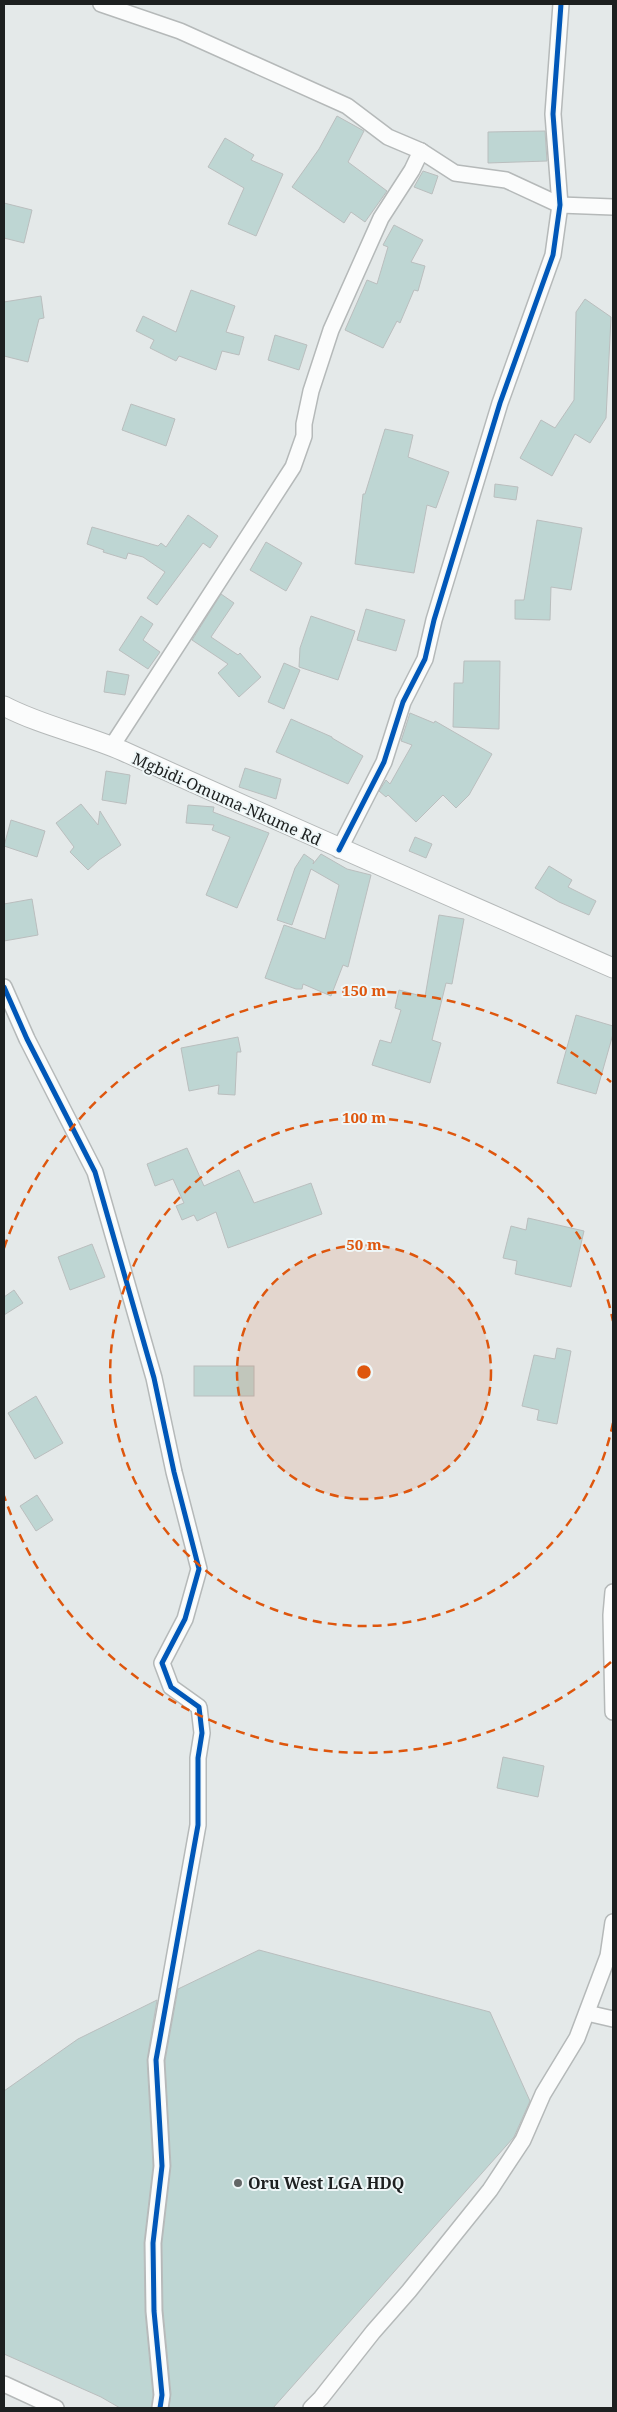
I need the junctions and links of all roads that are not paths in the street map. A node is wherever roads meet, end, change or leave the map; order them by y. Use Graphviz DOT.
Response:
graph roads {
  1 [pos="102,4"];
  2 [pos="562,4"];
  3 [pos="421,151"];
  4 [pos="560,204"];
  5 [pos="613,207"];
  6 [pos="4,706"];
  7 [pos="112,746"];
  8 [pos="339,850"];
  9 [pos="613,968"];
  10 [pos="4,987"];
  11 [pos="613,1592"];
  12 [pos="613,1712"];
  13 [pos="613,1922"];
  14 [pos="587,2013"];
  15 [pos="613,2019"];
  16 [pos="4,2384"];
  17 [pos="56,2408"];
  18 [pos="160,2408"];
  19 [pos="311,2408"];
  1 -- 3 [label="street"];
  2 -- 4 [label="street"];
  3 -- 4 [label="street"];
  3 -- 7 [label="street"];
  4 -- 5 [label="street"];
  4 -- 8 [label="street"];
  6 -- 7 [label="street, Mgbidi-Omuma-Nkume Rd"];
  7 -- 8 [label="street, Mgbidi-Omuma-Nkume Rd"];
  8 -- 9 [label="street, Mgbidi-Omuma-Nkume Rd"];
  10 -- 18 [label="street"];
  11 -- 12 [label="street"];
  13 -- 14 [label="street"];
  14 -- 15 [label="street"];
  14 -- 19 [label="street"];
  16 -- 17 [label="street"];
}
